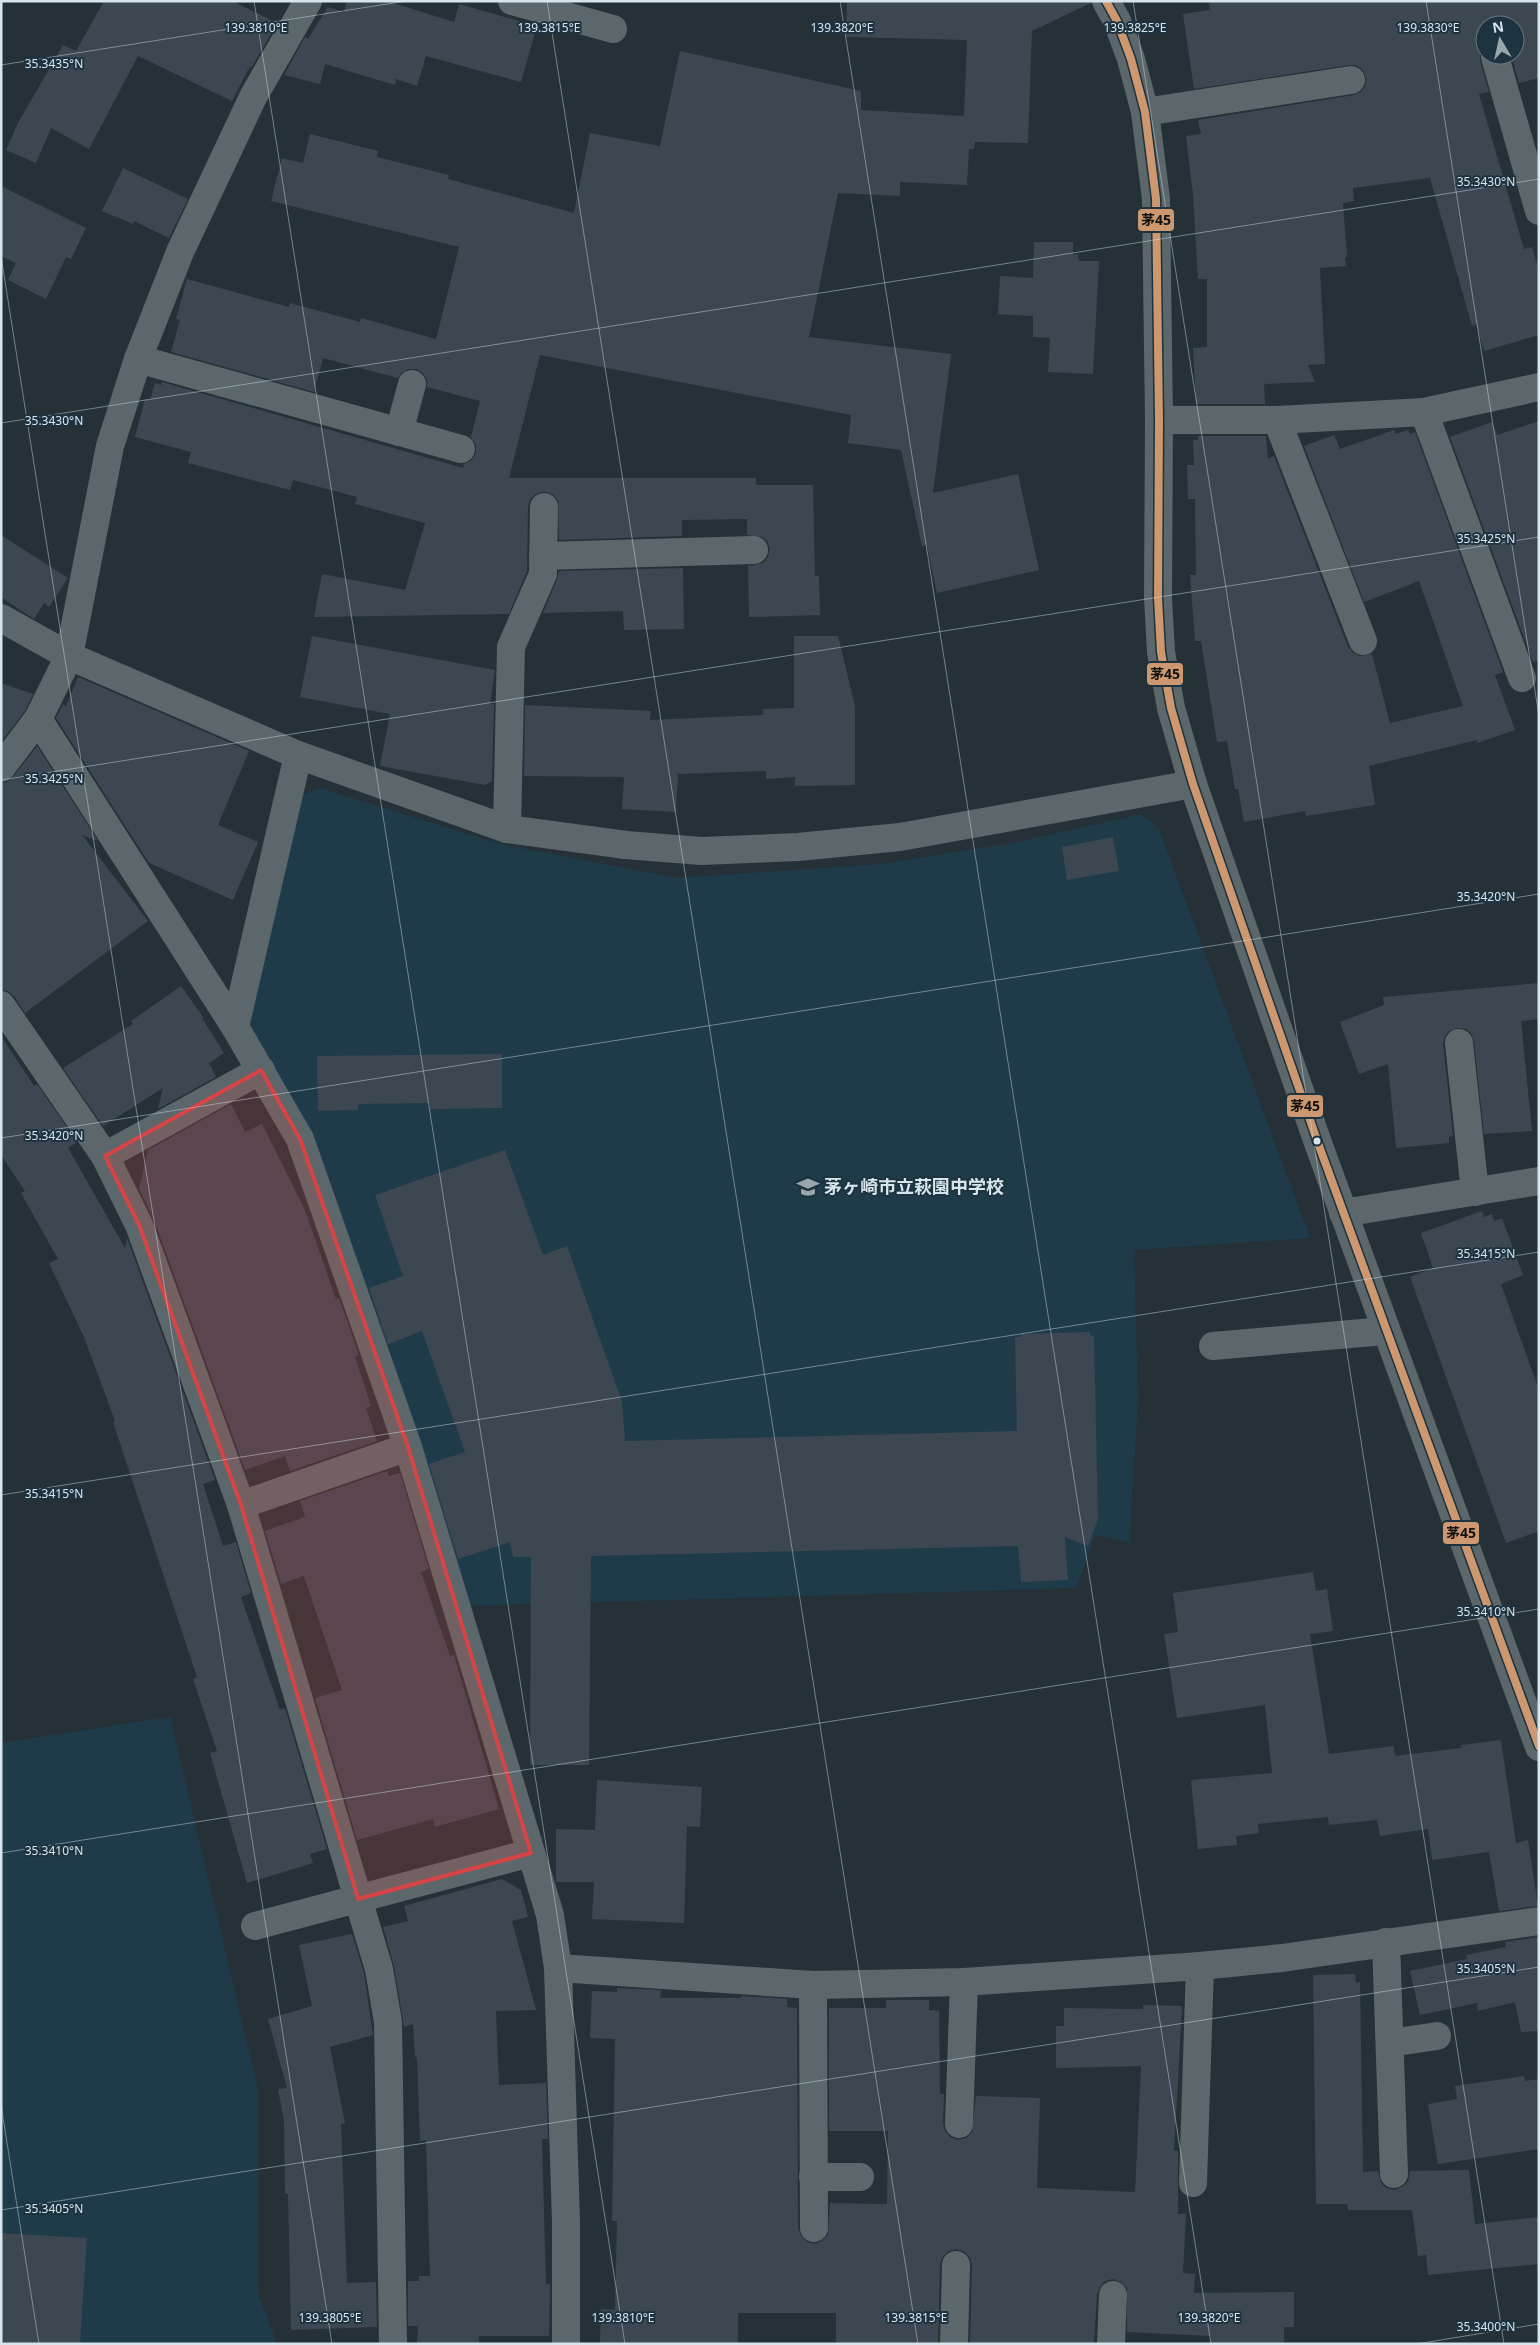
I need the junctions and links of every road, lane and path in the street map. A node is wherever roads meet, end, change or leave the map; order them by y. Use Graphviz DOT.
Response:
graph roads {
  1 [pos="308,1"];
  2 [pos="512,1"];
  3 [pos="1106,1"];
  4 [pos="613,29"];
  5 [pos="1497,65"];
  6 [pos="1351,80"];
  7 [pos="1145,112"];
  8 [pos="1539,211"];
  9 [pos="138,359"];
  10 [pos="412,384"];
  11 [pos="1539,387"];
  12 [pos="1424,412"];
  13 [pos="1159,420"];
  14 [pos="1278,420"];
  15 [pos="399,432"];
  16 [pos="461,449"];
  17 [pos="544,507"];
  18 [pos="754,550"];
  19 [pos="543,556"];
  20 [pos="1,618"];
  21 [pos="1363,640"];
  22 [pos="69,656"];
  23 [pos="1522,678"];
  24 [pos="38,720"];
  25 [pos="298,755"];
  26 [pos="1,768"];
  27 [pos="1193,784"];
  28 [pos="507,829"];
  29 [pos="1,1004"];
  30 [pos="235,1027"];
  31 [pos="1459,1043"];
  32 [pos="261,1070"];
  33 [pos="104,1156"];
  34 [pos="1539,1181"];
  35 [pos="1475,1192"];
  36 [pos="1343,1214"];
  37 [pos="1385,1330"];
  38 [pos="1213,1346"];
  39 [pos="408,1447"];
  40 [pos="241,1505"];
  41 [pos="1539,1747"];
  42 [pos="531,1853"];
  43 [pos="358,1899"];
  44 [pos="1539,1921"];
  45 [pos="255,1926"];
  46 [pos="1386,1942"];
  47 [pos="1200,1966"];
  48 [pos="558,1968"];
  49 [pos="964,1982"];
  50 [pos="813,1985"];
  51 [pos="1437,2036"];
  52 [pos="1390,2043"];
  53 [pos="959,2124"];
  54 [pos="1394,2174"];
  55 [pos="813,2177"];
  56 [pos="860,2177"];
  57 [pos="1194,2183"];
  58 [pos="814,2228"];
  59 [pos="956,2265"];
  60 [pos="1113,2295"];
  61 [pos="393,2344"];
  62 [pos="566,2344"];
  63 [pos="954,2344"];
  64 [pos="1111,2344"];
  1 -- 9 [label="street"];
  2 -- 4 [label="street"];
  3 -- 7 [label="street"];
  5 -- 8 [label="street"];
  6 -- 7 [label="street"];
  7 -- 13 [label="street"];
  9 -- 15 [label="street"];
  9 -- 22 [label="street"];
  10 -- 15 [label="street"];
  11 -- 12 [label="street"];
  12 -- 14 [label="street"];
  12 -- 23 [label="street"];
  13 -- 14 [label="street"];
  13 -- 27 [label="street"];
  14 -- 21 [label="street"];
  15 -- 16 [label="street"];
  17 -- 19 [label="street"];
  18 -- 19 [label="street"];
  19 -- 28 [label="street"];
  20 -- 22 [label="street"];
  22 -- 24 [label="street"];
  22 -- 25 [label="street"];
  24 -- 26 [label="street"];
  24 -- 30 [label="street"];
  25 -- 28 [label="street"];
  25 -- 30 [label="street"];
  27 -- 28 [label="street"];
  27 -- 36 [label="street"];
  29 -- 33 [label="street"];
  30 -- 32 [label="street"];
  31 -- 35 [label="street"];
  32 -- 33 [label="street"];
  32 -- 39 [label="street"];
  33 -- 40 [label="street"];
  34 -- 35 [label="street"];
  35 -- 36 [label="street"];
  36 -- 37 [label="street"];
  37 -- 38 [label="street"];
  37 -- 41 [label="street"];
  39 -- 40 [label="street"];
  39 -- 42 [label="street"];
  40 -- 43 [label="street"];
  42 -- 43 [label="street"];
  42 -- 48 [label="street"];
  43 -- 45 [label="street"];
  43 -- 61 [label="street"];
  44 -- 46 [label="street"];
  46 -- 47 [label="street"];
  46 -- 52 [label="street"];
  47 -- 49 [label="street"];
  47 -- 57 [label="street"];
  48 -- 50 [label="street"];
  48 -- 62 [label="street"];
  49 -- 50 [label="street"];
  49 -- 53 [label="street"];
  50 -- 55 [label="street"];
  51 -- 52 [label="street"];
  52 -- 54 [label="street"];
  55 -- 56 [label="street"];
  55 -- 58 [label="street"];
  59 -- 63 [label="street"];
  60 -- 64 [label="street"];
}
